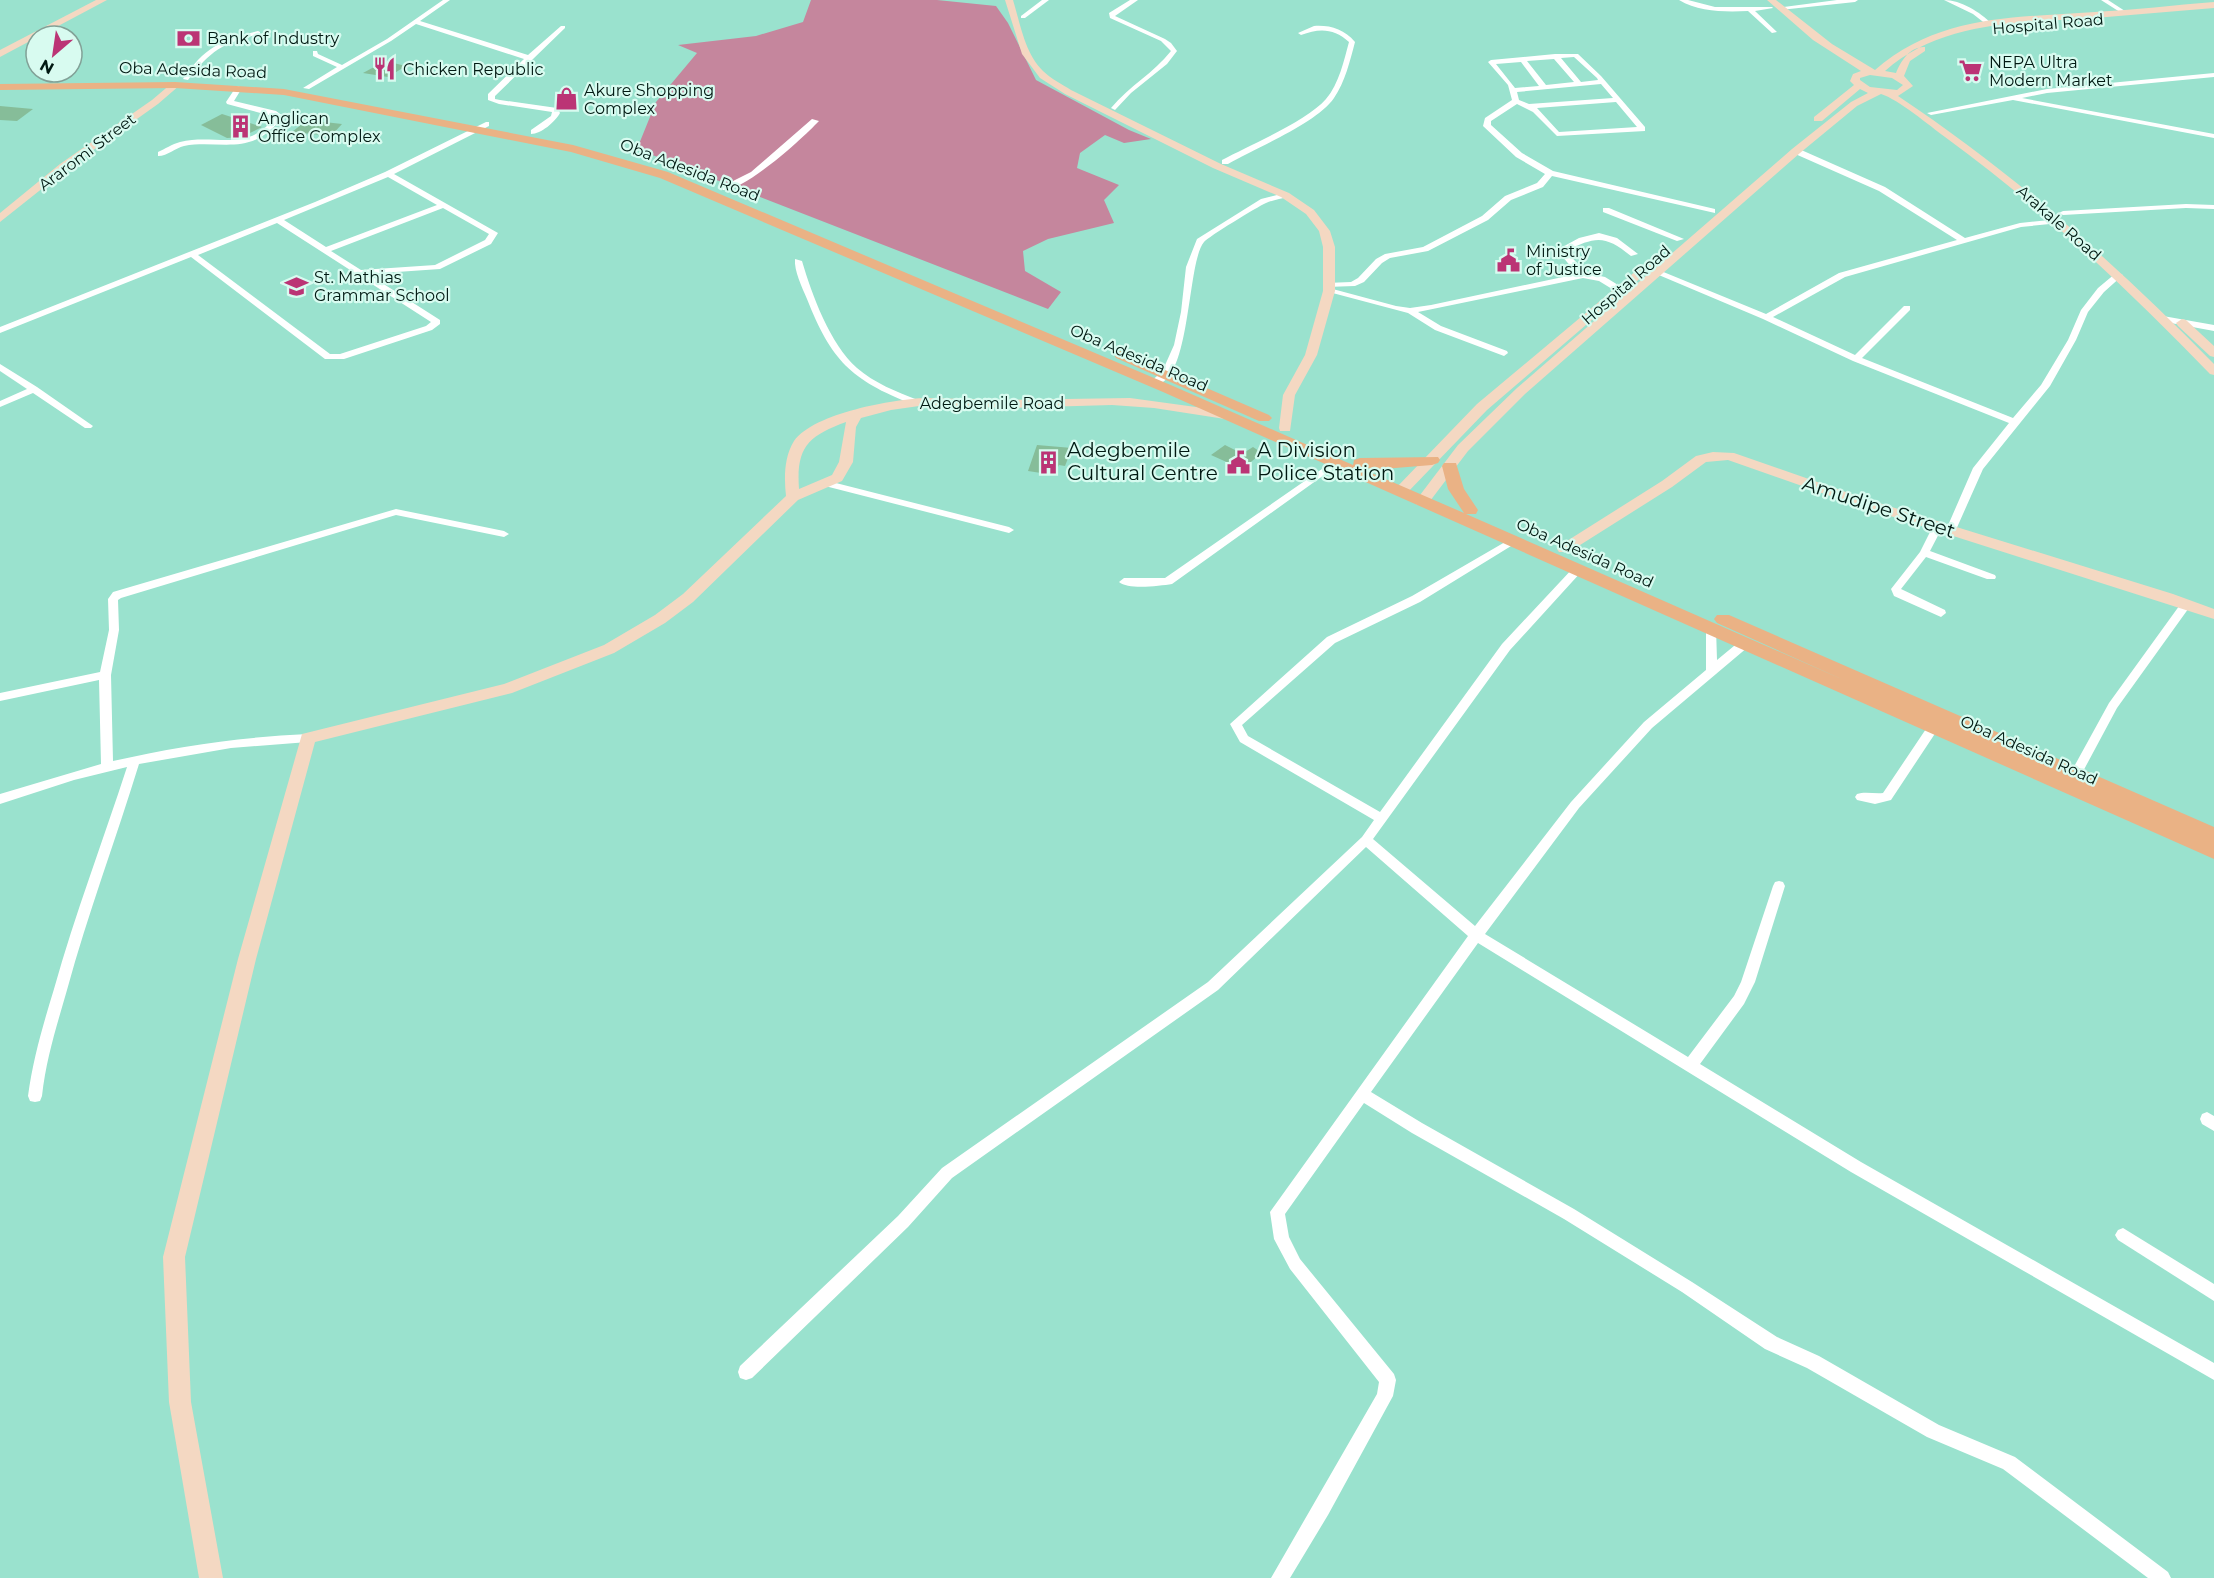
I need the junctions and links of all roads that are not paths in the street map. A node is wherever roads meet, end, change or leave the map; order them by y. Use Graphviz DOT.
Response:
graph roads {
  1 [pos="92,0"];
  2 [pos="103,0"];
  3 [pos="447,0"];
  4 [pos="1009,0"];
  5 [pos="1018,0"];
  6 [pos="1046,0"];
  7 [pos="1135,0"];
  8 [pos="1682,0"];
  9 [pos="1735,0"];
  10 [pos="1761,0"];
  11 [pos="1855,0"];
  12 [pos="1947,0"];
  13 [pos="2104,0"];
  14 [pos="1774,5"];
  15 [pos="2214,5"];
  16 [pos="1746,9"];
  17 [pos="2214,9"];
  18 [pos="2126,13"];
  19 [pos="1025,20"];
  20 [pos="416,22"];
  21 [pos="1989,24"];
  22 [pos="563,27"];
  23 [pos="1774,32"];
  24 [pos="258,33"];
  25 [pos="1301,33"];
  26 [pos="1033,40"];
  27 [pos="0,48"];
  28 [pos="315,52"];
  29 [pos="0,54"];
  30 [pos="1554,57"];
  31 [pos="529,58"];
  32 [pos="1522,59"];
  33 [pos="1880,59"];
  34 [pos="1851,60"];
  35 [pos="342,68"];
  36 [pos="1867,75"];
  37 [pos="2214,75"];
  38 [pos="1899,78"];
  39 [pos="0,80"];
  40 [pos="180,82"];
  41 [pos="1603,82"];
  42 [pos="1579,84"];
  43 [pos="0,87"];
  44 [pos="1544,87"];
  45 [pos="238,88"];
  46 [pos="307,88"];
  47 [pos="1513,90"];
  48 [pos="1905,90"];
  49 [pos="1883,93"];
  50 [pos="2012,98"];
  51 [pos="1617,100"];
  52 [pos="1516,101"];
  53 [pos="1529,105"];
  54 [pos="1115,108"];
  55 [pos="1931,113"];
  56 [pos="815,121"];
  57 [pos="482,127"];
  58 [pos="534,132"];
  59 [pos="2214,136"];
  60 [pos="1796,152"];
  61 [pos="161,153"];
  62 [pos="1225,162"];
  63 [pos="1550,173"];
  64 [pos="388,174"];
  65 [pos="1264,185"];
  66 [pos="726,188"];
  67 [pos="1285,195"];
  68 [pos="433,199"];
  69 [pos="1264,201"];
  70 [pos="444,205"];
  71 [pos="2214,207"];
  72 [pos="1606,210"];
  73 [pos="1712,211"];
  74 [pos="419,212"];
  75 [pos="2060,217"];
  76 [pos="0,219"];
  77 [pos="278,220"];
  78 [pos="1680,239"];
  79 [pos="1962,240"];
  80 [pos="325,250"];
  81 [pos="1634,254"];
  82 [pos="193,255"];
  83 [pos="798,261"];
  84 [pos="359,272"];
  85 [pos="1658,273"];
  86 [pos="1583,275"];
  87 [pos="2119,275"];
  88 [pos="1329,288"];
  89 [pos="1620,290"];
  90 [pos="1907,308"];
  91 [pos="1410,311"];
  92 [pos="1766,317"];
  93 [pos="2163,319"];
  94 [pos="2181,321"];
  95 [pos="2214,328"];
  96 [pos="0,330"];
  97 [pos="1504,353"];
  98 [pos="2214,353"];
  99 [pos="1856,359"];
  100 [pos="0,367"];
  101 [pos="2214,370"];
  102 [pos="1163,382"];
  103 [pos="34,389"];
  104 [pos="915,402"];
  105 [pos="1131,402"];
  106 [pos="0,404"];
  107 [pos="1225,415"];
  108 [pos="855,416"];
  109 [pos="2014,422"];
  110 [pos="88,426"];
  111 [pos="1285,428"];
  112 [pos="1432,460"];
  113 [pos="1360,462"];
  114 [pos="1335,463"];
  115 [pos="1450,466"];
  116 [pos="828,484"];
  117 [pos="1404,488"];
  118 [pos="794,497"];
  119 [pos="1425,498"];
  120 [pos="1470,510"];
  121 [pos="1944,528"];
  122 [pos="1008,530"];
  123 [pos="504,534"];
  124 [pos="1512,541"];
  125 [pos="1564,549"];
  126 [pos="1924,554"];
  127 [pos="1578,568"];
  128 [pos="1991,577"];
  129 [pos="1124,582"];
  130 [pos="2186,605"];
  131 [pos="1941,613"];
  132 [pos="2214,614"];
  133 [pos="1712,628"];
  134 [pos="1744,644"];
  135 [pos="1712,671"];
  136 [pos="105,675"];
  137 [pos="0,697"];
  138 [pos="1937,722"];
  139 [pos="308,738"];
  140 [pos="134,762"];
  141 [pos="107,767"];
  142 [pos="2076,774"];
  143 [pos="1861,797"];
  144 [pos="0,799"];
  145 [pos="1382,819"];
  146 [pos="2214,836"];
  147 [pos="1366,840"];
  148 [pos="2214,851"];
  149 [pos="1779,886"];
  150 [pos="1476,935"];
  151 [pos="1690,1066"];
  152 [pos="1362,1094"];
  153 [pos="35,1096"];
  154 [pos="2123,1235"];
  155 [pos="2214,1293"];
  156 [pos="746,1372"];
  157 [pos="2214,1372"];
  158 [pos="212,1578"];
  159 [pos="1280,1578"];
  160 [pos="2162,1578"];
  1 -- 27 [label="street"];
  2 -- 29 [label="street"];
  3 -- 20 [label="street"];
  4 -- 65 [label="street"];
  5 -- 19 [label="street"];
  6 -- 19 [label="street"];
  7 -- 54 [label="street"];
  8 -- 16 [label="street"];
  9 -- 16 [label="street"];
  10 -- 14 [label="street"];
  11 -- 14 [label="street"];
  12 -- 21 [label="street"];
  13 -- 18 [label="street"];
  14 -- 16 [label="street"];
  14 -- 34 [label="street"];
  14 -- 36 [label="street"];
  15 -- 18 [label="street, Hospital Road"];
  16 -- 23 [label="street"];
  17 -- 38 [label="street, Hospital Road"];
  18 -- 21 [label="street, Hospital Road"];
  20 -- 31 [label="street"];
  20 -- 35 [label="street"];
  21 -- 33 [label="street, Hospital Road"];
  22 -- 31 [label="street"];
  24 -- 40 [label="street"];
  25 -- 62 [label="street"];
  26 -- 54 [label="street"];
  28 -- 35 [label="street"];
  30 -- 32 [label="street"];
  30 -- 41 [label="street"];
  30 -- 42 [label="street"];
  31 -- 58 [label="street"];
  32 -- 44 [label="street"];
  32 -- 47 [label="street"];
  33 -- 34 [label="street"];
  33 -- 36 [label="street, Hospital Road"];
  34 -- 36 [label="street"];
  35 -- 46 [label="street"];
  36 -- 38 [label="street"];
  36 -- 49 [label="street, Arakale Road"];
  36 -- 73 [label="street, Hospital Road"];
  37 -- 50 [label="street"];
  38 -- 48 [label="street"];
  39 -- 40 [label="main road, Oba Adesida Road"];
  40 -- 43 [label="main road, Oba Adesida Road"];
  40 -- 45 [label="main road, Oba Adesida Road"];
  40 -- 46 [label="main road, Oba Adesida Road"];
  40 -- 76 [label="street, Araromi Street"];
  41 -- 42 [label="street"];
  41 -- 51 [label="street"];
  42 -- 44 [label="street"];
  44 -- 47 [label="street"];
  45 -- 57 [label="main road, Oba Adesida Road"];
  45 -- 61 [label="street"];
  46 -- 57 [label="main road, Oba Adesida Road"];
  47 -- 52 [label="street"];
  48 -- 49 [label="street, Hospital Road"];
  48 -- 55 [label="street, Arakale Road"];
  49 -- 60 [label="street, Hospital Road"];
  49 -- 75 [label="street, Arakale Road"];
  50 -- 55 [label="street"];
  50 -- 59 [label="street"];
  51 -- 53 [label="street"];
  51 -- 53 [label="street"];
  52 -- 53 [label="street"];
  52 -- 63 [label="street"];
  54 -- 62 [label="street"];
  55 -- 75 [label="street, Arakale Road"];
  56 -- 66 [label="street"];
  57 -- 58 [label="main road, Oba Adesida Road"];
  57 -- 64 [label="street"];
  57 -- 102 [label="main road, Oba Adesida Road"];
  58 -- 66 [label="main road, Oba Adesida Road"];
  60 -- 79 [label="street"];
  60 -- 85 [label="street, Hospital Road"];
  62 -- 65 [label="street"];
  63 -- 73 [label="street"];
  63 -- 88 [label="street"];
  64 -- 68 [label="street"];
  64 -- 77 [label="street"];
  65 -- 67 [label="street"];
  65 -- 69 [label="street"];
  66 -- 102 [label="main road, Oba Adesida Road"];
  67 -- 69 [label="street"];
  67 -- 88 [label="street"];
  68 -- 70 [label="street"];
  68 -- 74 [label="street"];
  69 -- 102 [label="street"];
  70 -- 74 [label="street"];
  70 -- 84 [label="street"];
  71 -- 75 [label="street"];
  72 -- 78 [label="street"];
  73 -- 78 [label="street, Hospital Road"];
  74 -- 80 [label="street"];
  75 -- 79 [label="street"];
  75 -- 87 [label="street, Arakale Road"];
  75 -- 94 [label="street, Arakale Road"];
  77 -- 80 [label="street"];
  77 -- 82 [label="street"];
  78 -- 89 [label="street, Hospital Road"];
  79 -- 92 [label="street"];
  80 -- 84 [label="street"];
  81 -- 86 [label="street"];
  82 -- 84 [label="street"];
  82 -- 96 [label="street"];
  83 -- 104 [label="street"];
  85 -- 92 [label="street"];
  85 -- 115 [label="street, Hospital Road"];
  86 -- 89 [label="street"];
  86 -- 91 [label="street"];
  87 -- 93 [label="street, Arakale Road"];
  87 -- 109 [label="street"];
  88 -- 91 [label="street"];
  88 -- 111 [label="street"];
  89 -- 112 [label="street, Hospital Road"];
  90 -- 99 [label="street"];
  91 -- 97 [label="street"];
  92 -- 99 [label="street"];
  93 -- 94 [label="street"];
  93 -- 101 [label="street, Arakale Road"];
  94 -- 95 [label="street"];
  94 -- 98 [label="street, Arakale Road"];
  99 -- 109 [label="street"];
  100 -- 103 [label="street"];
  102 -- 105 [label="street"];
  102 -- 107 [label="main road, Oba Adesida Road"];
  102 -- 111 [label="main road, Oba Adesida Road"];
  103 -- 106 [label="street"];
  103 -- 110 [label="street"];
  104 -- 105 [label="street, Adegbemile Road"];
  104 -- 108 [label="street, Adegbemile Road"];
  105 -- 107 [label="street"];
  107 -- 114 [label="main road, Oba Adesida Road"];
  108 -- 116 [label="street"];
  108 -- 118 [label="street, Adegbemile Road"];
  109 -- 121 [label="street"];
  111 -- 113 [label="main road, Oba Adesida Road"];
  112 -- 113 [label="main road"];
  112 -- 117 [label="street, Hospital Road"];
  113 -- 117 [label="main road, Oba Adesida Road"];
  114 -- 117 [label="main road, Oba Adesida Road"];
  114 -- 129 [label="street"];
  115 -- 119 [label="street, Hospital Road"];
  115 -- 120 [label="main road"];
  116 -- 118 [label="street"];
  116 -- 122 [label="street"];
  117 -- 119 [label="main road, Oba Adesida Road"];
  118 -- 139 [label="street"];
  119 -- 120 [label="main road, Oba Adesida Road"];
  119 -- 124 [label="main road, Oba Adesida Road"];
  120 -- 125 [label="main road, Oba Adesida Road"];
  121 -- 125 [label="street, Amudipe Street"];
  121 -- 126 [label="street"];
  121 -- 130 [label="street, Amudipe Street"];
  123 -- 136 [label="street"];
  124 -- 127 [label="main road, Oba Adesida Road"];
  124 -- 145 [label="street"];
  125 -- 138 [label="main road, Oba Adesida Road"];
  126 -- 128 [label="street"];
  126 -- 131 [label="street"];
  127 -- 133 [label="main road, Oba Adesida Road"];
  127 -- 145 [label="street"];
  130 -- 132 [label="street, Amudipe Street"];
  130 -- 142 [label="street"];
  133 -- 134 [label="main road, Oba Adesida Road"];
  133 -- 135 [label="street"];
  134 -- 135 [label="street"];
  134 -- 138 [label="main road, Oba Adesida Road"];
  135 -- 150 [label="street"];
  136 -- 137 [label="street"];
  136 -- 141 [label="street"];
  138 -- 142 [label="main road, Oba Adesida Road"];
  138 -- 143 [label="street"];
  138 -- 148 [label="main road, Oba Adesida Road"];
  139 -- 140 [label="street"];
  139 -- 158 [label="street"];
  140 -- 141 [label="street"];
  140 -- 153 [label="street"];
  141 -- 144 [label="street"];
  142 -- 146 [label="main road, Oba Adesida Road"];
  145 -- 147 [label="street"];
  147 -- 150 [label="street"];
  147 -- 156 [label="street"];
  149 -- 151 [label="street"];
  150 -- 151 [label="street"];
  150 -- 152 [label="street"];
  151 -- 157 [label="street"];
  152 -- 159 [label="street"];
  152 -- 160 [label="street"];
  154 -- 155 [label="street"];
}
